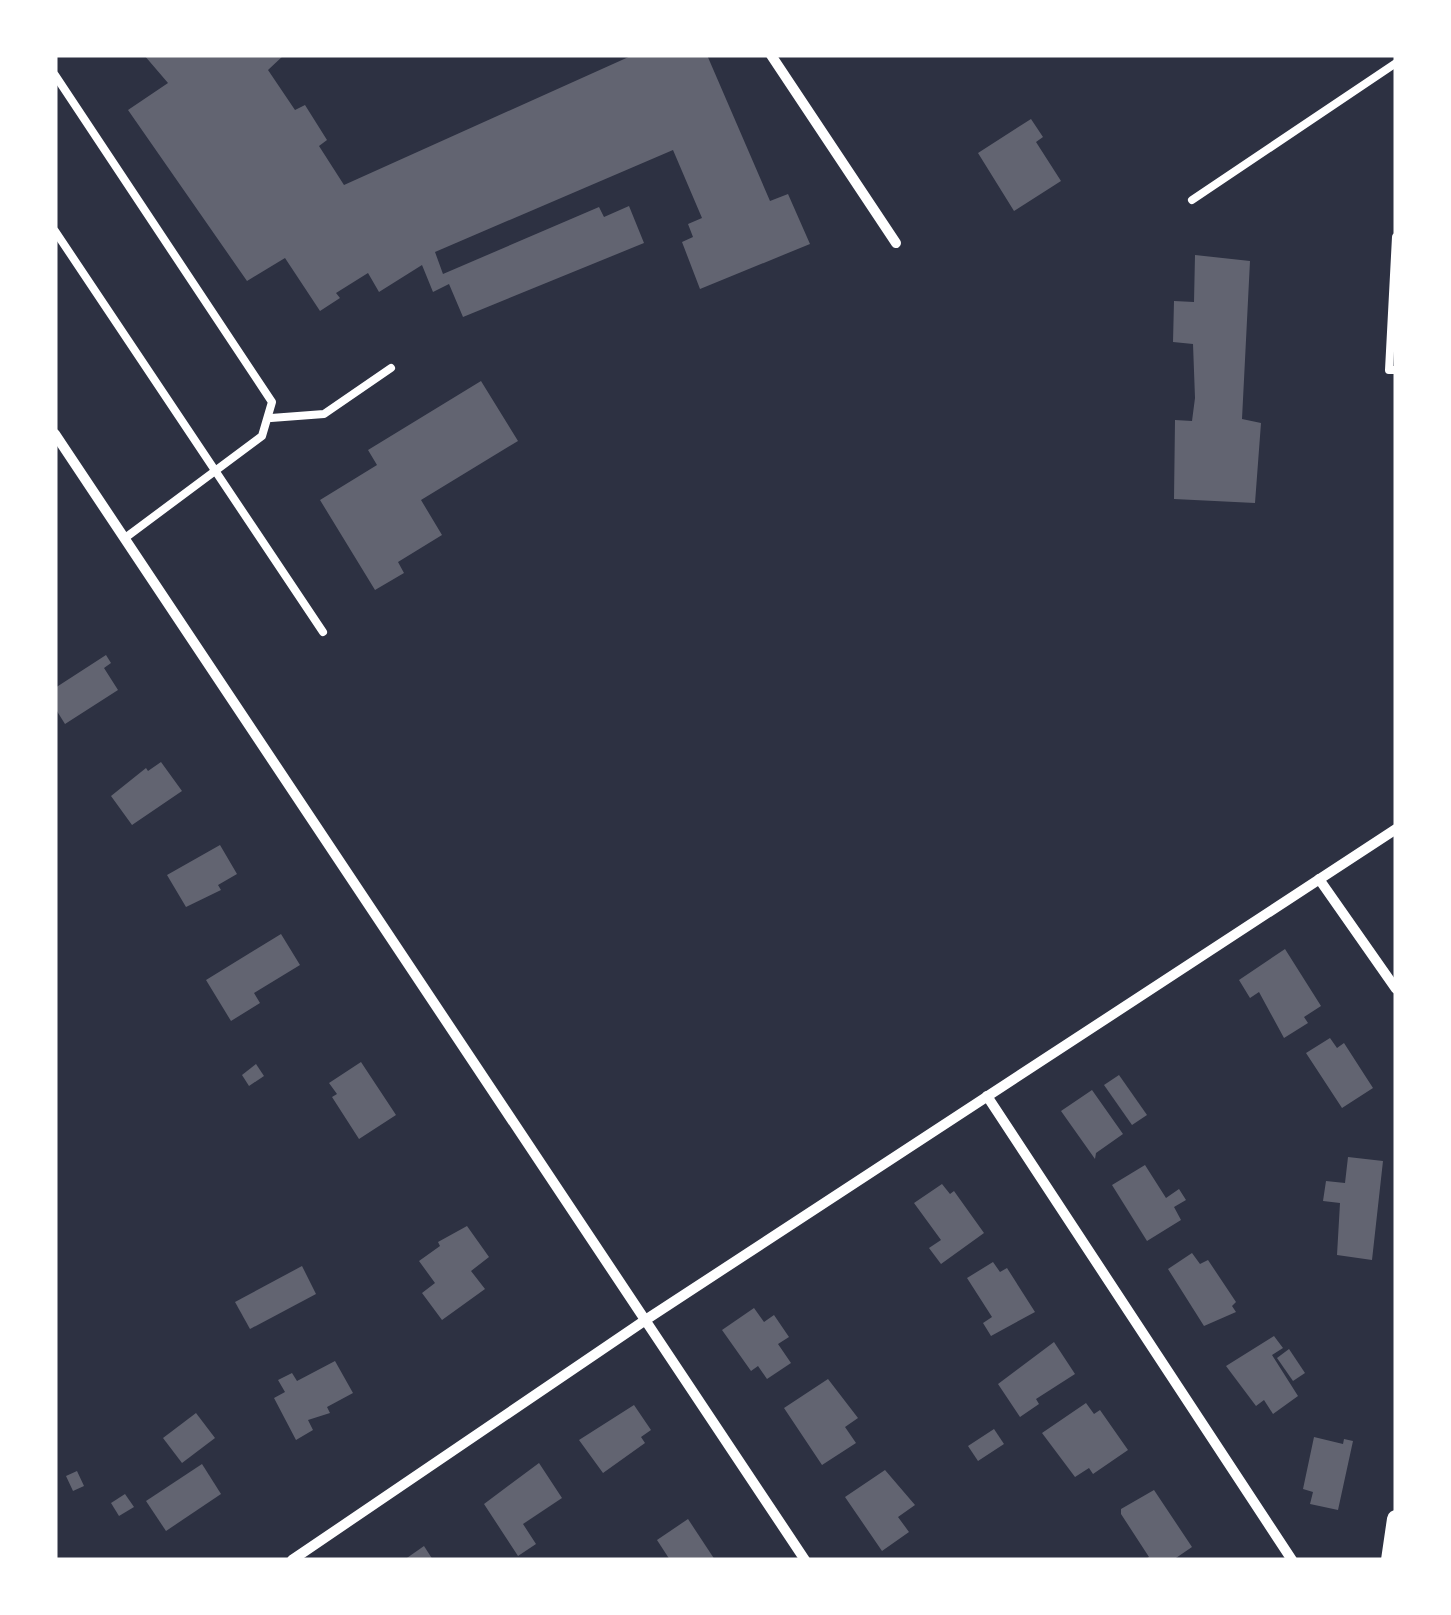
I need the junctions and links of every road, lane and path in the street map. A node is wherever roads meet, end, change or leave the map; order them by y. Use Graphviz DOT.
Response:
graph roads {
  1 [pos="772,55"];
  2 [pos="1396,63"];
  3 [pos="55,75"];
  4 [pos="1192,200"];
  5 [pos="55,231"];
  6 [pos="1396,237"];
  7 [pos="896,243"];
  8 [pos="391,368"];
  9 [pos="1396,370"];
  10 [pos="271,418"];
  11 [pos="55,434"];
  12 [pos="217,471"];
  13 [pos="124,538"];
  14 [pos="323,632"];
  15 [pos="1396,829"];
  16 [pos="1318,880"];
  17 [pos="1396,989"];
  18 [pos="987,1096"];
  19 [pos="647,1319"];
  20 [pos="1396,1519"];
  21 [pos="307,1556"];
  22 [pos="292,1560"];
  23 [pos="805,1560"];
  24 [pos="1292,1560"];
  25 [pos="1390,1560"];
  1 -- 7 [label="street"];
  2 -- 4 [label="lane"];
  3 -- 10 [label="lane"];
  5 -- 12 [label="lane"];
  6 -- 9 [label="lane"];
  8 -- 10 [label="lane"];
  10 -- 12 [label="lane"];
  11 -- 13 [label="street"];
  12 -- 13 [label="lane"];
  12 -- 14 [label="lane"];
  13 -- 19 [label="street"];
  15 -- 16 [label="street"];
  16 -- 17 [label="street"];
  16 -- 18 [label="street"];
  18 -- 19 [label="street"];
  18 -- 24 [label="street"];
  19 -- 21 [label="street"];
  19 -- 23 [label="street"];
  20 -- 25 [label="street"];
  21 -- 22 [label="street"];
}
